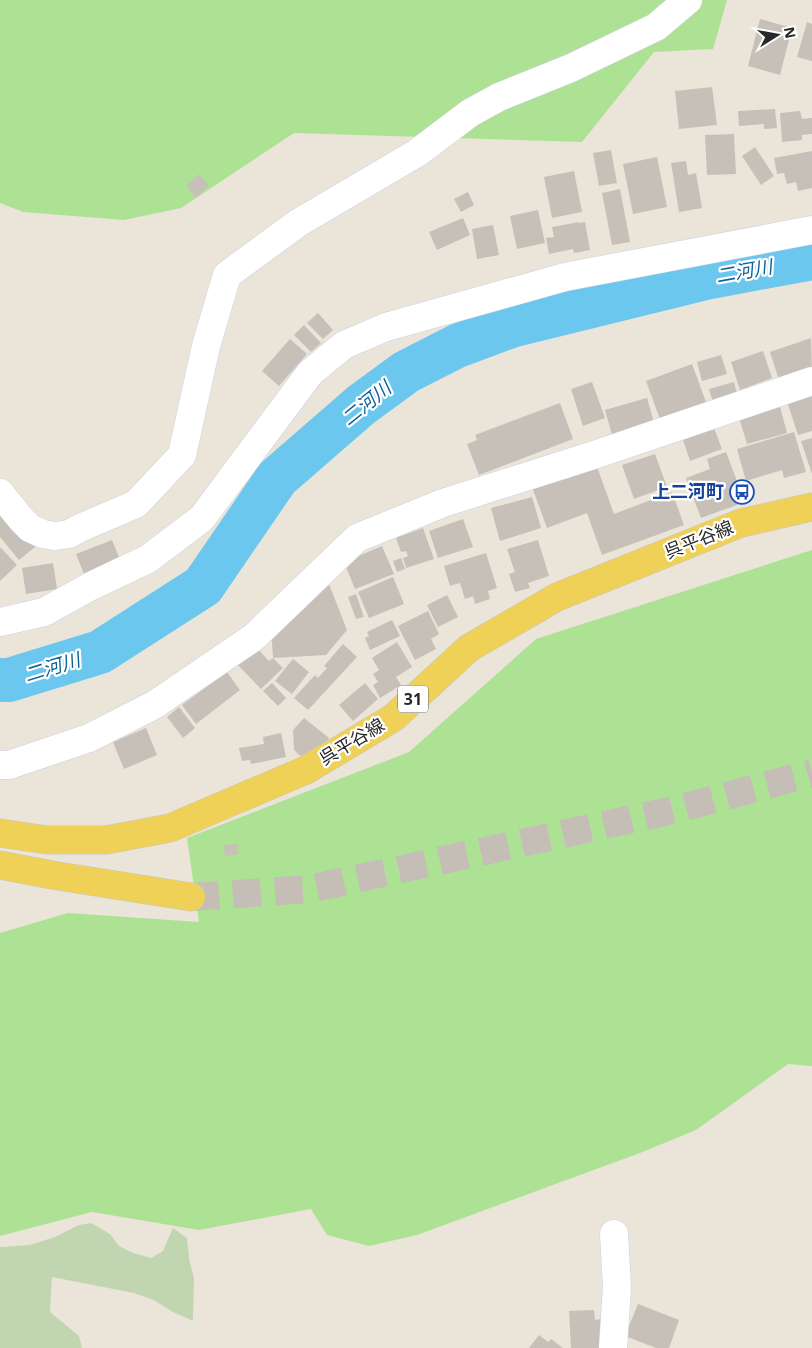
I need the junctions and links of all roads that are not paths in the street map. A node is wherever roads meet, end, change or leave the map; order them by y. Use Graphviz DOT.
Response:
graph roads {
  1 [pos="688,0"];
  2 [pos="812,230"];
  3 [pos="812,381"];
  4 [pos="0,493"];
  5 [pos="812,507"];
  6 [pos="4,616"];
  7 [pos="0,765"];
  8 [pos="0,834"];
  9 [pos="0,865"];
  10 [pos="191,897"];
  11 [pos="614,1234"];
  12 [pos="613,1348"];
  1 -- 4 [label="street"];
  2 -- 6 [label="street"];
  3 -- 7 [label="street"];
  5 -- 8 [label="main road, 呉平谷線 / 31"];
  9 -- 10 [label="main road"];
  11 -- 12 [label="street"];
}
